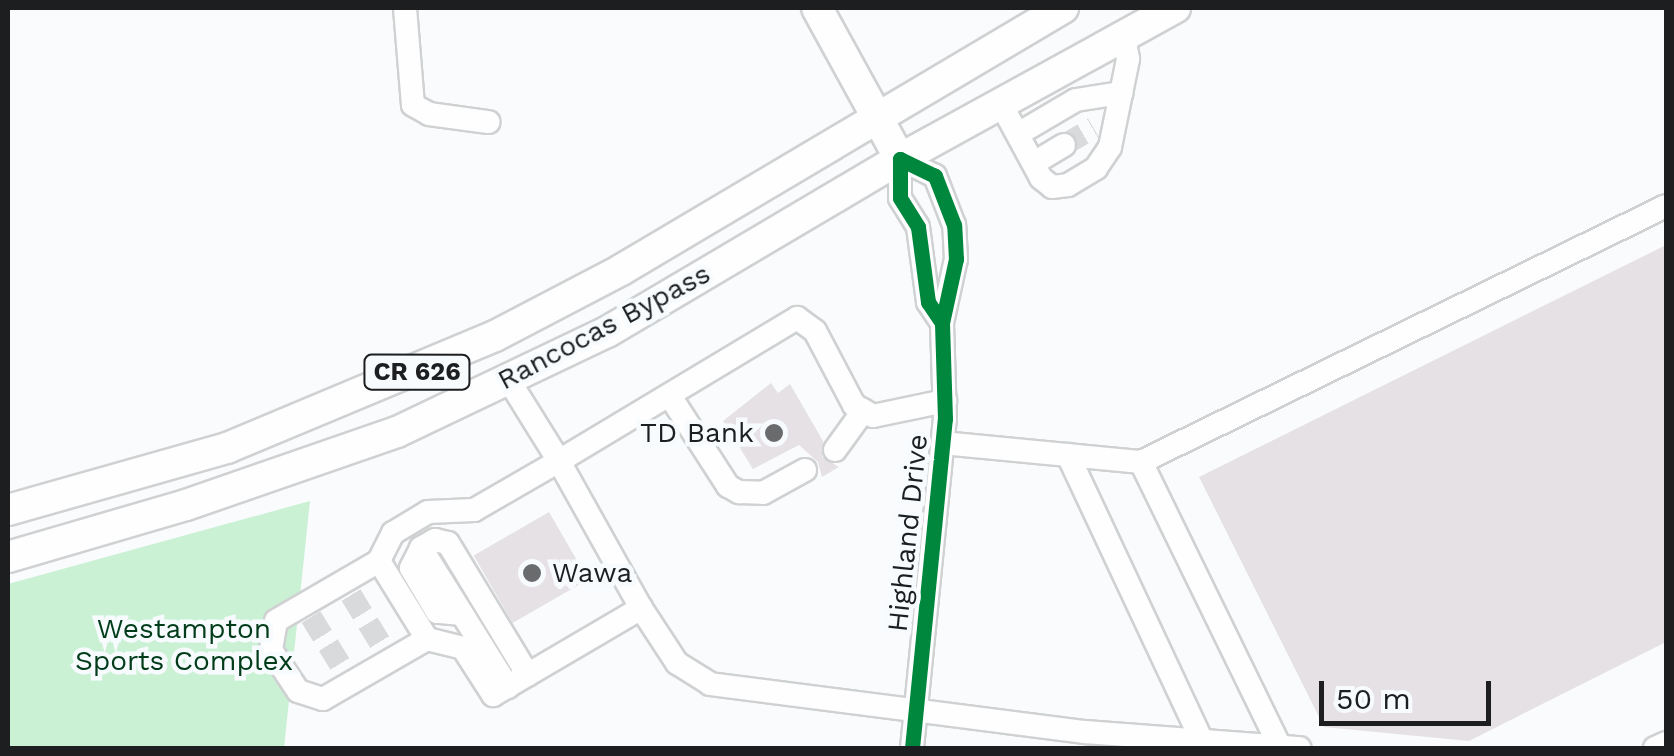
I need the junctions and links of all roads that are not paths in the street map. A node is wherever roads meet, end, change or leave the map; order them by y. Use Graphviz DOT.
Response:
graph roads {
  1 [pos="405,8"];
  2 [pos="818,8"];
  3 [pos="1063,8"];
  4 [pos="1175,8"];
  5 [pos="1124,36"];
  6 [pos="1001,104"];
  7 [pos="1118,104"];
  8 [pos="874,118"];
  9 [pos="488,122"];
  10 [pos="1093,128"];
  11 [pos="1018,134"];
  12 [pos="1064,144"];
  13 [pos="900,158"];
  14 [pos="1034,163"];
  15 [pos="1666,206"];
  16 [pos="942,323"];
  17 [pos="508,379"];
  18 [pos="670,396"];
  19 [pos="945,402"];
  20 [pos="864,410"];
  21 [pos="943,443"];
  22 [pos="835,450"];
  23 [pos="1068,456"];
  24 [pos="559,462"];
  25 [pos="1141,462"];
  26 [pos="805,470"];
  27 [pos="8,510"];
  28 [pos="8,556"];
  29 [pos="378,561"];
  30 [pos="642,608"];
  31 [pos="427,639"];
  32 [pos="518,681"];
  33 [pos="914,707"];
  34 [pos="1202,741"];
  35 [pos="1666,743"];
  36 [pos="912,748"];
  37 [pos="1289,748"];
  38 [pos="1655,748"];
  1 -- 9 [label="street"];
  2 -- 8 [label="main road"];
  3 -- 8 [label="main road, CR 626"];
  4 -- 5 [label="main road, CR 626"];
  5 -- 6 [label="main road, CR 626"];
  5 -- 7 [label="street"];
  6 -- 11 [label="street"];
  6 -- 13 [label="main road, CR 626"];
  7 -- 10 [label="street"];
  7 -- 11 [label="street"];
  7 -- 14 [label="street"];
  8 -- 13 [label="main road"];
  8 -- 27 [label="main road, Rancocas Bypass / CR 626"];
  11 -- 14 [label="street"];
  12 -- 14 [label="street"];
  13 -- 16 [label="street, Highland Drive"];
  13 -- 16 [label="street, Highland Drive"];
  13 -- 17 [label="main road, Rancocas Bypass / CR 626"];
  15 -- 25 [label="street"];
  16 -- 19 [label="street, Highland Drive"];
  17 -- 24 [label="street"];
  17 -- 28 [label="main road, Rancocas Bypass / CR 626"];
  18 -- 20 [label="street"];
  18 -- 24 [label="street"];
  18 -- 26 [label="street"];
  19 -- 20 [label="street"];
  19 -- 21 [label="street, Highland Drive"];
  20 -- 22 [label="street"];
  21 -- 23 [label="street"];
  21 -- 33 [label="street, Highland Drive"];
  23 -- 25 [label="street"];
  23 -- 34 [label="street"];
  24 -- 29 [label="street"];
  24 -- 30 [label="street"];
  25 -- 37 [label="street"];
  29 -- 31 [label="street"];
  29 -- 31 [label="street"];
  30 -- 32 [label="street"];
  30 -- 33 [label="street"];
  31 -- 32 [label="street"];
  32 -- 32 [label="street"];
  33 -- 34 [label="street"];
  33 -- 36 [label="street, Highland Drive"];
  34 -- 37 [label="street"];
  35 -- 38 [label="street"];
}
